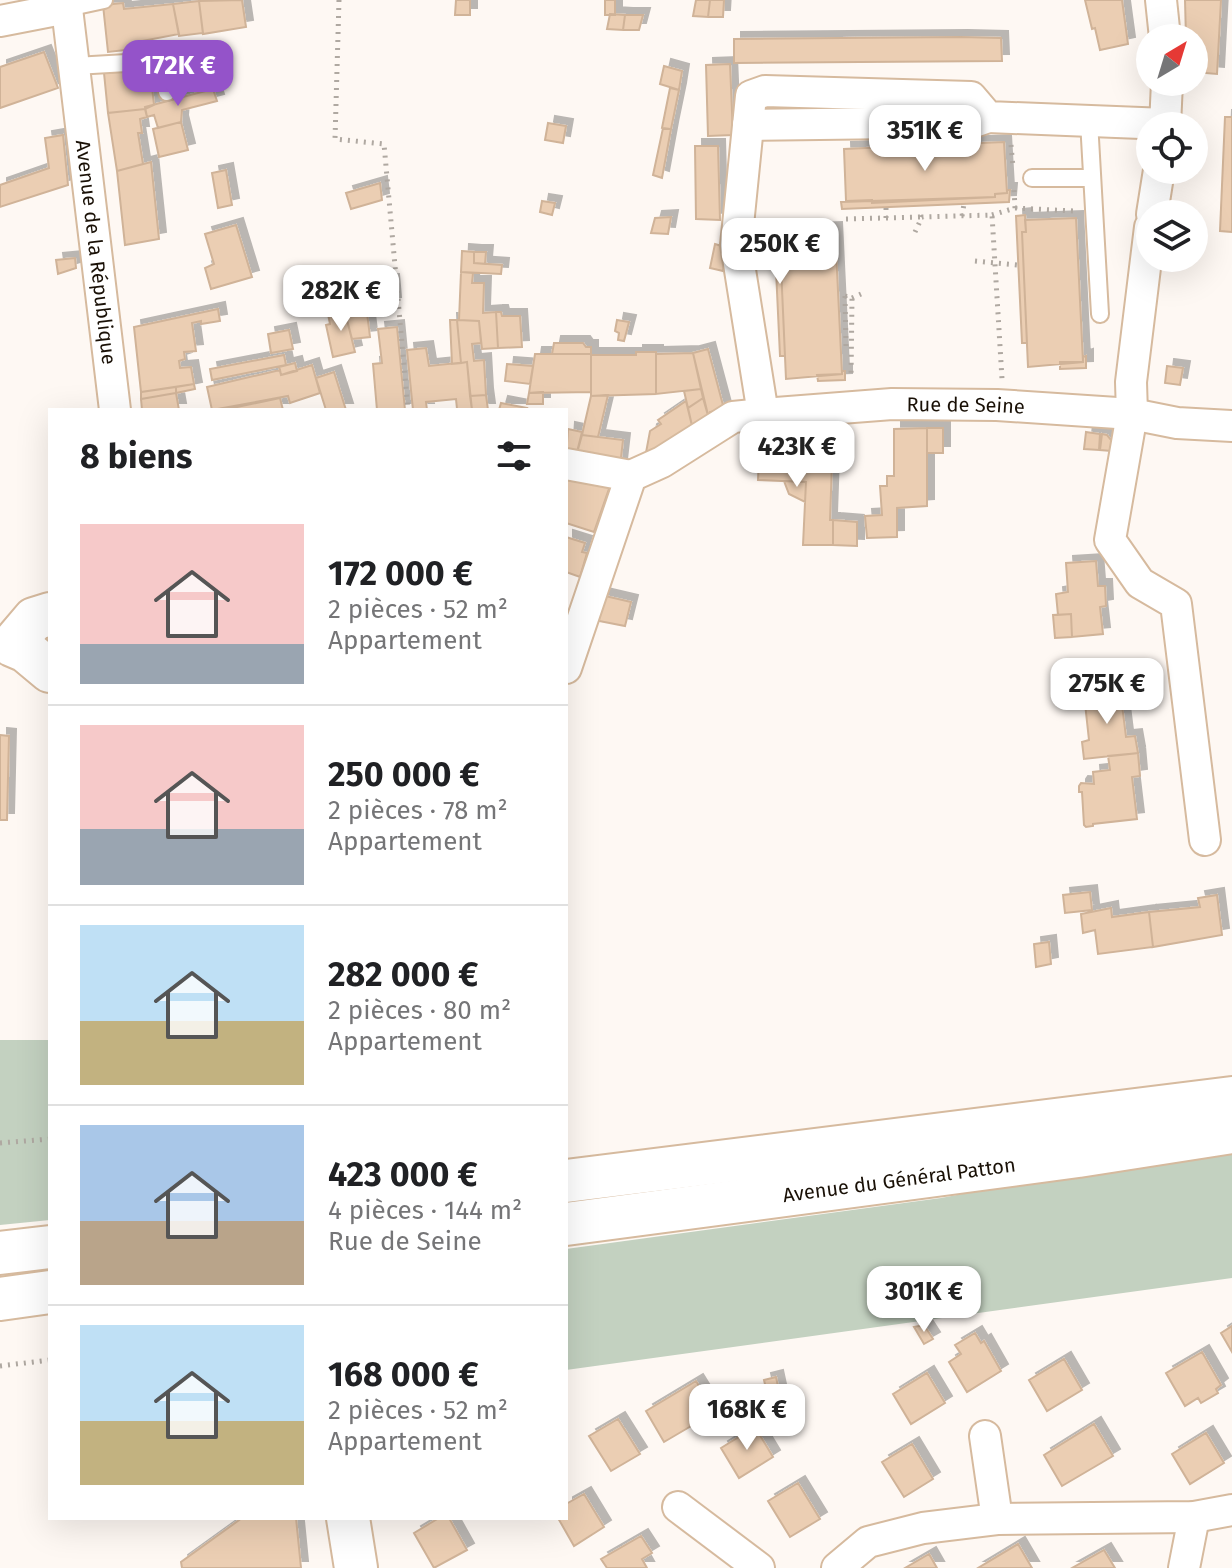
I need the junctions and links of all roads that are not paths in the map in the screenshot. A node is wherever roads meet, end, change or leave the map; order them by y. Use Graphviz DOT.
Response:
graph roads {
  1 [pos="104,0"];
  2 [pos="67,4"];
  3 [pos="0,21"];
  4 [pos="75,66"];
  5 [pos="167,92"];
  6 [pos="1089,121"];
  7 [pos="1136,123"];
  8 [pos="1032,178"];
  9 [pos="1092,178"];
  10 [pos="1144,272"];
  11 [pos="1100,314"];
  12 [pos="115,408"];
  13 [pos="763,414"];
  14 [pos="1132,414"];
  15 [pos="1232,426"];
  16 [pos="568,464"];
  17 [pos="631,476"];
  18 [pos="48,615"];
  19 [pos="6,646"];
  20 [pos="568,662"];
  21 [pos="48,669"];
  22 [pos="1205,840"];
  23 [pos="1232,1098"];
  24 [pos="1232,1132"];
  25 [pos="568,1181"];
  26 [pos="568,1224"];
  27 [pos="48,1247"];
  28 [pos="0,1253"];
  29 [pos="48,1292"];
  30 [pos="0,1299"];
  31 [pos="985,1436"];
  32 [pos="678,1507"];
  33 [pos="1232,1510"];
  34 [pos="1194,1517"];
  35 [pos="997,1519"];
  36 [pos="348,1520"];
  37 [pos="356,1568"];
  38 [pos="759,1568"];
  39 [pos="837,1568"];
  40 [pos="1184,1568"];
  1 -- 2 [label="lane"];
  2 -- 3 [label="street"];
  2 -- 4 [label="street, Avenue de la République"];
  4 -- 5 [label="lane"];
  4 -- 12 [label="street, Avenue de la République"];
  6 -- 7 [label="street"];
  6 -- 9 [label="lane"];
  6 -- 13 [label="street"];
  8 -- 9 [label="lane"];
  9 -- 11 [label="lane"];
  10 -- 14 [label="street"];
  13 -- 14 [label="street, Rue de Seine"];
  13 -- 17 [label="street, Rue de Seine"];
  14 -- 15 [label="street, Rue de Seine"];
  14 -- 22 [label="street"];
  16 -- 17 [label="street"];
  17 -- 20 [label="street"];
  18 -- 19 [label="main road"];
  19 -- 21 [label="main road"];
  23 -- 25 [label="main road, Avenue du Général Patton"];
  24 -- 26 [label="main road, Avenue du Général Patton"];
  27 -- 28 [label="main road"];
  29 -- 30 [label="main road"];
  31 -- 35 [label="street"];
  32 -- 38 [label="street"];
  33 -- 34 [label="street"];
  34 -- 35 [label="street"];
  34 -- 40 [label="street"];
  35 -- 39 [label="street"];
  36 -- 37 [label="main road"];
}
